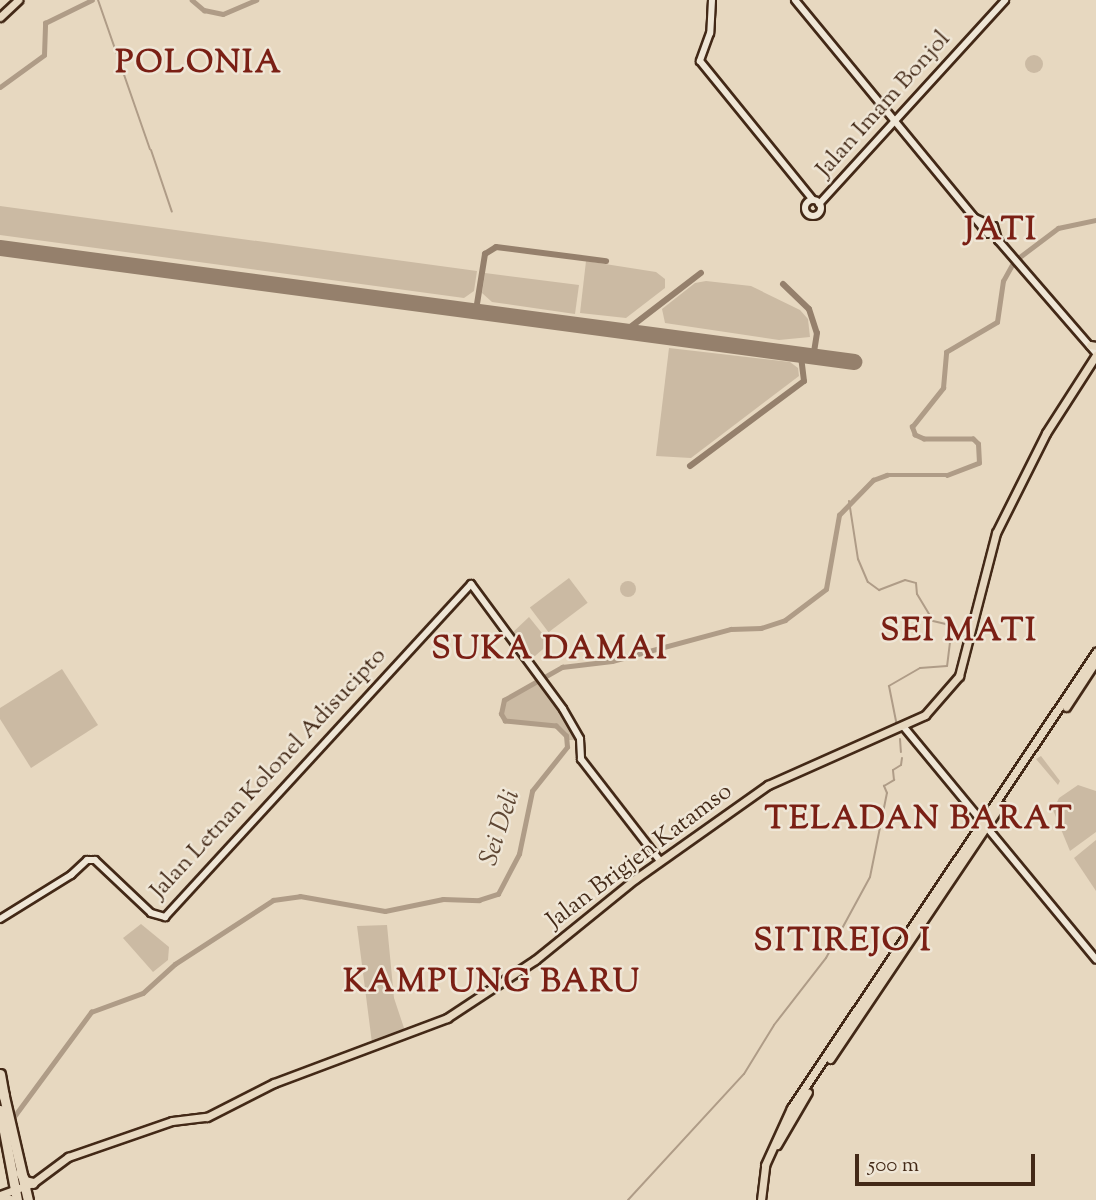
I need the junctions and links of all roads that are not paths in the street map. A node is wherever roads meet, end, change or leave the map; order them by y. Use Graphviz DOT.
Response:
graph roads {
  1 [pos="15,0"];
  2 [pos="712,0"];
  3 [pos="796,0"];
  4 [pos="1004,0"];
  5 [pos="0,15"];
  6 [pos="893,121"];
  7 [pos="990,233"];
  8 [pos="1094,356"];
  9 [pos="1096,652"];
  10 [pos="1096,661"];
  11 [pos="900,730"];
  12 [pos="721,819"];
  13 [pos="983,827"];
  14 [pos="660,861"];
  15 [pos="0,919"];
  16 [pos="1096,959"];
  17 [pos="497,989"];
  18 [pos="0,1074"];
  19 [pos="0,1105"];
  20 [pos="4,1116"];
  21 [pos="7,1132"];
  22 [pos="17,1164"];
  23 [pos="34,1185"];
  24 [pos="14,1196"];
  25 [pos="763,1200"];
  1 -- 5 [label="main road"];
  2 -- 6 [label="main road, Jalan Imam Bonjol"];
  3 -- 6 [label="main road"];
  4 -- 6 [label="main road, Jalan Imam Bonjol"];
  6 -- 7 [label="main road"];
  6 -- 7 [label="main road"];
  7 -- 8 [label="main road"];
  8 -- 11 [label="main road, Jalan Brigjen Katamso"];
  9 -- 13 [label="main road"];
  10 -- 13 [label="main road"];
  11 -- 12 [label="main road, Jalan Brigjen Katamso"];
  11 -- 13 [label="main road"];
  12 -- 14 [label="main road, Jalan Brigjen Katamso"];
  12 -- 17 [label="main road, Jalan Brigjen Katamso"];
  13 -- 16 [label="main road"];
  13 -- 25 [label="main road"];
  14 -- 15 [label="main road, Jalan Letnan Kolonel Adisucipto"];
  14 -- 17 [label="main road, Jalan Brigjen Katamso"];
  17 -- 23 [label="main road, Jalan Brigjen Katamso"];
  18 -- 20 [label="highway"];
  19 -- 20 [label="highway"];
  20 -- 21 [label="highway"];
  21 -- 22 [label="highway"];
  21 -- 24 [label="highway"];
  22 -- 23 [label="highway"];
  22 -- 24 [label="highway"];
  23 -- 24 [label="highway"];
  23 -- 24 [label="main road, Jalan Brigjen Katamso"];
}
